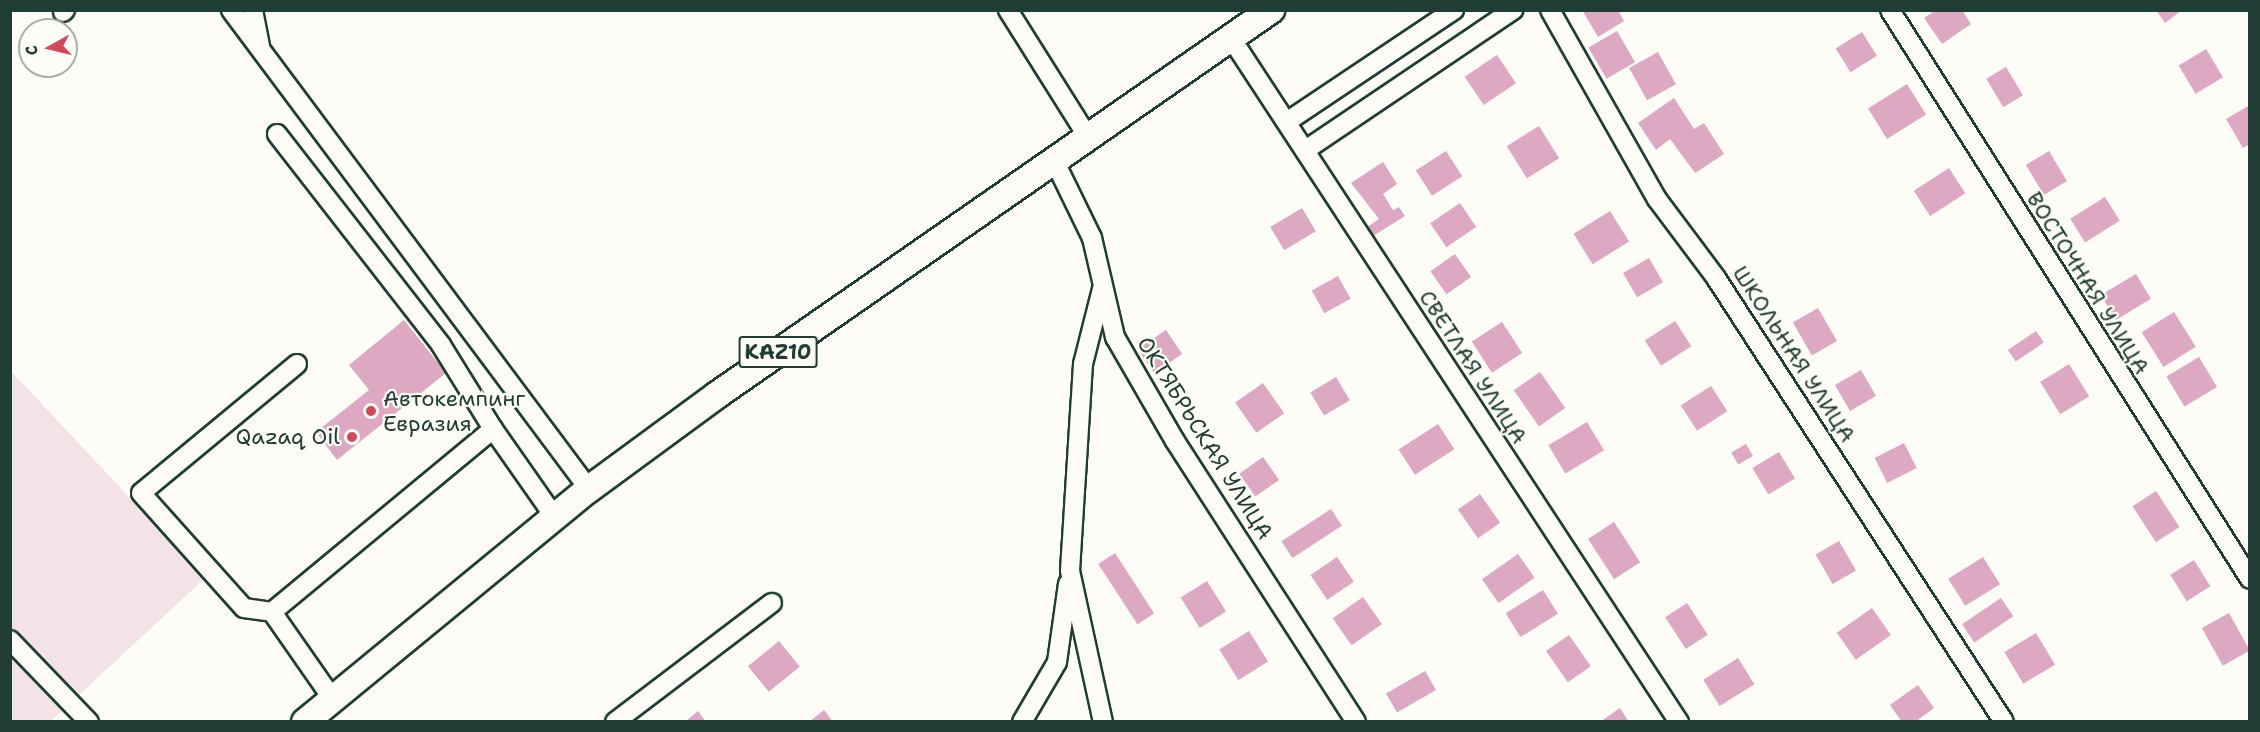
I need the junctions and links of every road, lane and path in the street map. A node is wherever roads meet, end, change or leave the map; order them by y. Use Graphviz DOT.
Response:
graph roads {
  1 [pos="231,10"];
  2 [pos="253,10"];
  3 [pos="1008,10"];
  4 [pos="1271,10"];
  5 [pos="1454,10"];
  6 [pos="1513,10"];
  7 [pos="1550,10"];
  8 [pos="1890,10"];
  9 [pos="1231,38"];
  10 [pos="261,51"];
  11 [pos="1288,121"];
  12 [pos="277,134"];
  13 [pos="1088,137"];
  14 [pos="1307,149"];
  15 [pos="1054,160"];
  16 [pos="1103,286"];
  17 [pos="297,364"];
  18 [pos="493,429"];
  19 [pos="589,489"];
  20 [pos="554,516"];
  21 [pos="1070,571"];
  22 [pos="2250,579"];
  23 [pos="772,603"];
  24 [pos="272,612"];
  25 [pos="10,640"];
  26 [pos="332,698"];
  27 [pos="89,722"];
  28 [pos="305,722"];
  29 [pos="615,722"];
  30 [pos="1022,722"];
  31 [pos="1102,722"];
  32 [pos="1356,722"];
  33 [pos="1678,722"];
  34 [pos="2004,722"];
  1 -- 10 [label="street"];
  2 -- 10 [label="street"];
  3 -- 13 [label="street"];
  4 -- 9 [label="highway, KAZ10"];
  5 -- 11 [label="street"];
  6 -- 14 [label="street"];
  7 -- 34 [label="street, ШКОЛЬНАЯ УЛИЦА"];
  8 -- 22 [label="street, ВОСТОЧНАЯ УЛИЦА"];
  9 -- 11 [label="street, СВЕТЛАЯ УЛИЦА"];
  9 -- 13 [label="highway, KAZ10"];
  10 -- 19 [label="street"];
  11 -- 14 [label="street, СВЕТЛАЯ УЛИЦА"];
  12 -- 18 [label="street"];
  13 -- 15 [label="highway, KAZ10"];
  14 -- 33 [label="street, СВЕТЛАЯ УЛИЦА"];
  15 -- 16 [label="street, ОКТЯБРЬСКАЯ УЛИЦА"];
  15 -- 19 [label="highway, KAZ10"];
  16 -- 21 [label="street"];
  16 -- 32 [label="street, ОКТЯБРЬСКАЯ УЛИЦА"];
  17 -- 24 [label="street"];
  18 -- 20 [label="street"];
  18 -- 24 [label="street"];
  19 -- 20 [label="highway, KAZ10"];
  20 -- 26 [label="highway, KAZ10"];
  21 -- 30 [label="street"];
  21 -- 31 [label="street"];
  23 -- 29 [label="street"];
  24 -- 26 [label="street"];
  25 -- 27 [label="street"];
  26 -- 28 [label="highway, KAZ10"];
}
